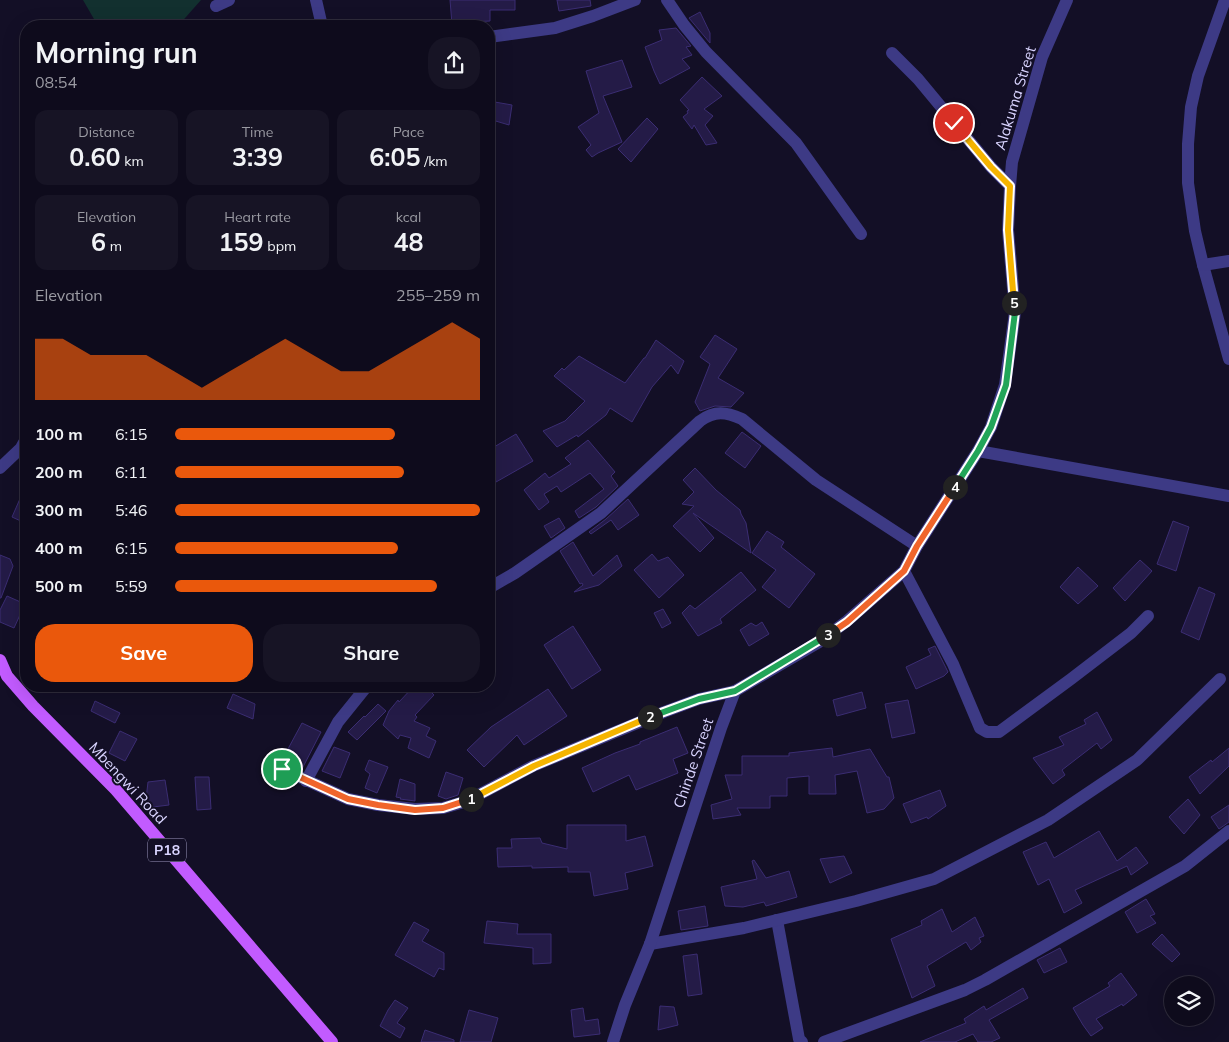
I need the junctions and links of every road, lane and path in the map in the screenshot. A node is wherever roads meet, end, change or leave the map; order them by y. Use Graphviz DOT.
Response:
graph roads {
  1 [pos="229,0"];
  2 [pos="316,0"];
  3 [pos="635,0"];
  4 [pos="667,0"];
  5 [pos="1067,0"];
  6 [pos="1225,0"];
  7 [pos="216,6"];
  8 [pos="321,20"];
  9 [pos="495,36"];
  10 [pos="892,53"];
  11 [pos="1010,186"];
  12 [pos="861,234"];
  13 [pos="1229,261"];
  14 [pos="1203,265"];
  15 [pos="1229,359"];
  16 [pos="20,450"];
  17 [pos="978,451"];
  18 [pos="0,468"];
  19 [pos="1229,496"];
  20 [pos="917,546"];
  21 [pos="904,571"];
  22 [pos="495,585"];
  23 [pos="1148,616"];
  24 [pos="0,660"];
  25 [pos="1220,679"];
  26 [pos="20,691"];
  27 [pos="735,691"];
  28 [pos="21,692"];
  29 [pos="362,692"];
  30 [pos="282,769"];
  31 [pos="306,781"];
  32 [pos="1229,830"];
  33 [pos="777,920"];
  34 [pos="650,944"];
  35 [pos="332,1042"];
  36 [pos="612,1042"];
  37 [pos="802,1042"];
  38 [pos="824,1042"];
  1 -- 7 [label="street"];
  2 -- 8 [label="street"];
  3 -- 9 [label="street"];
  4 -- 12 [label="street"];
  5 -- 11 [label="street, Alakuma Street"];
  6 -- 14 [label="street"];
  10 -- 11 [label="street"];
  11 -- 17 [label="street, Alakuma Street"];
  13 -- 14 [label="street"];
  14 -- 15 [label="street"];
  16 -- 18 [label="street"];
  17 -- 19 [label="street"];
  17 -- 20 [label="street, Alakuma Street"];
  20 -- 21 [label="street, Alakuma Street"];
  20 -- 22 [label="street"];
  21 -- 23 [label="street"];
  21 -- 27 [label="street"];
  24 -- 26 [label="main road, Mbengwi Road / P18"];
  25 -- 33 [label="street"];
  27 -- 31 [label="street"];
  27 -- 34 [label="street, Chinde Street"];
  28 -- 35 [label="main road, Mbengwi Road / P18"];
  29 -- 31 [label="street"];
  30 -- 31 [label="street"];
  32 -- 38 [label="street"];
  33 -- 34 [label="street"];
  33 -- 37 [label="street"];
  34 -- 36 [label="street, Chinde Street"];
}
